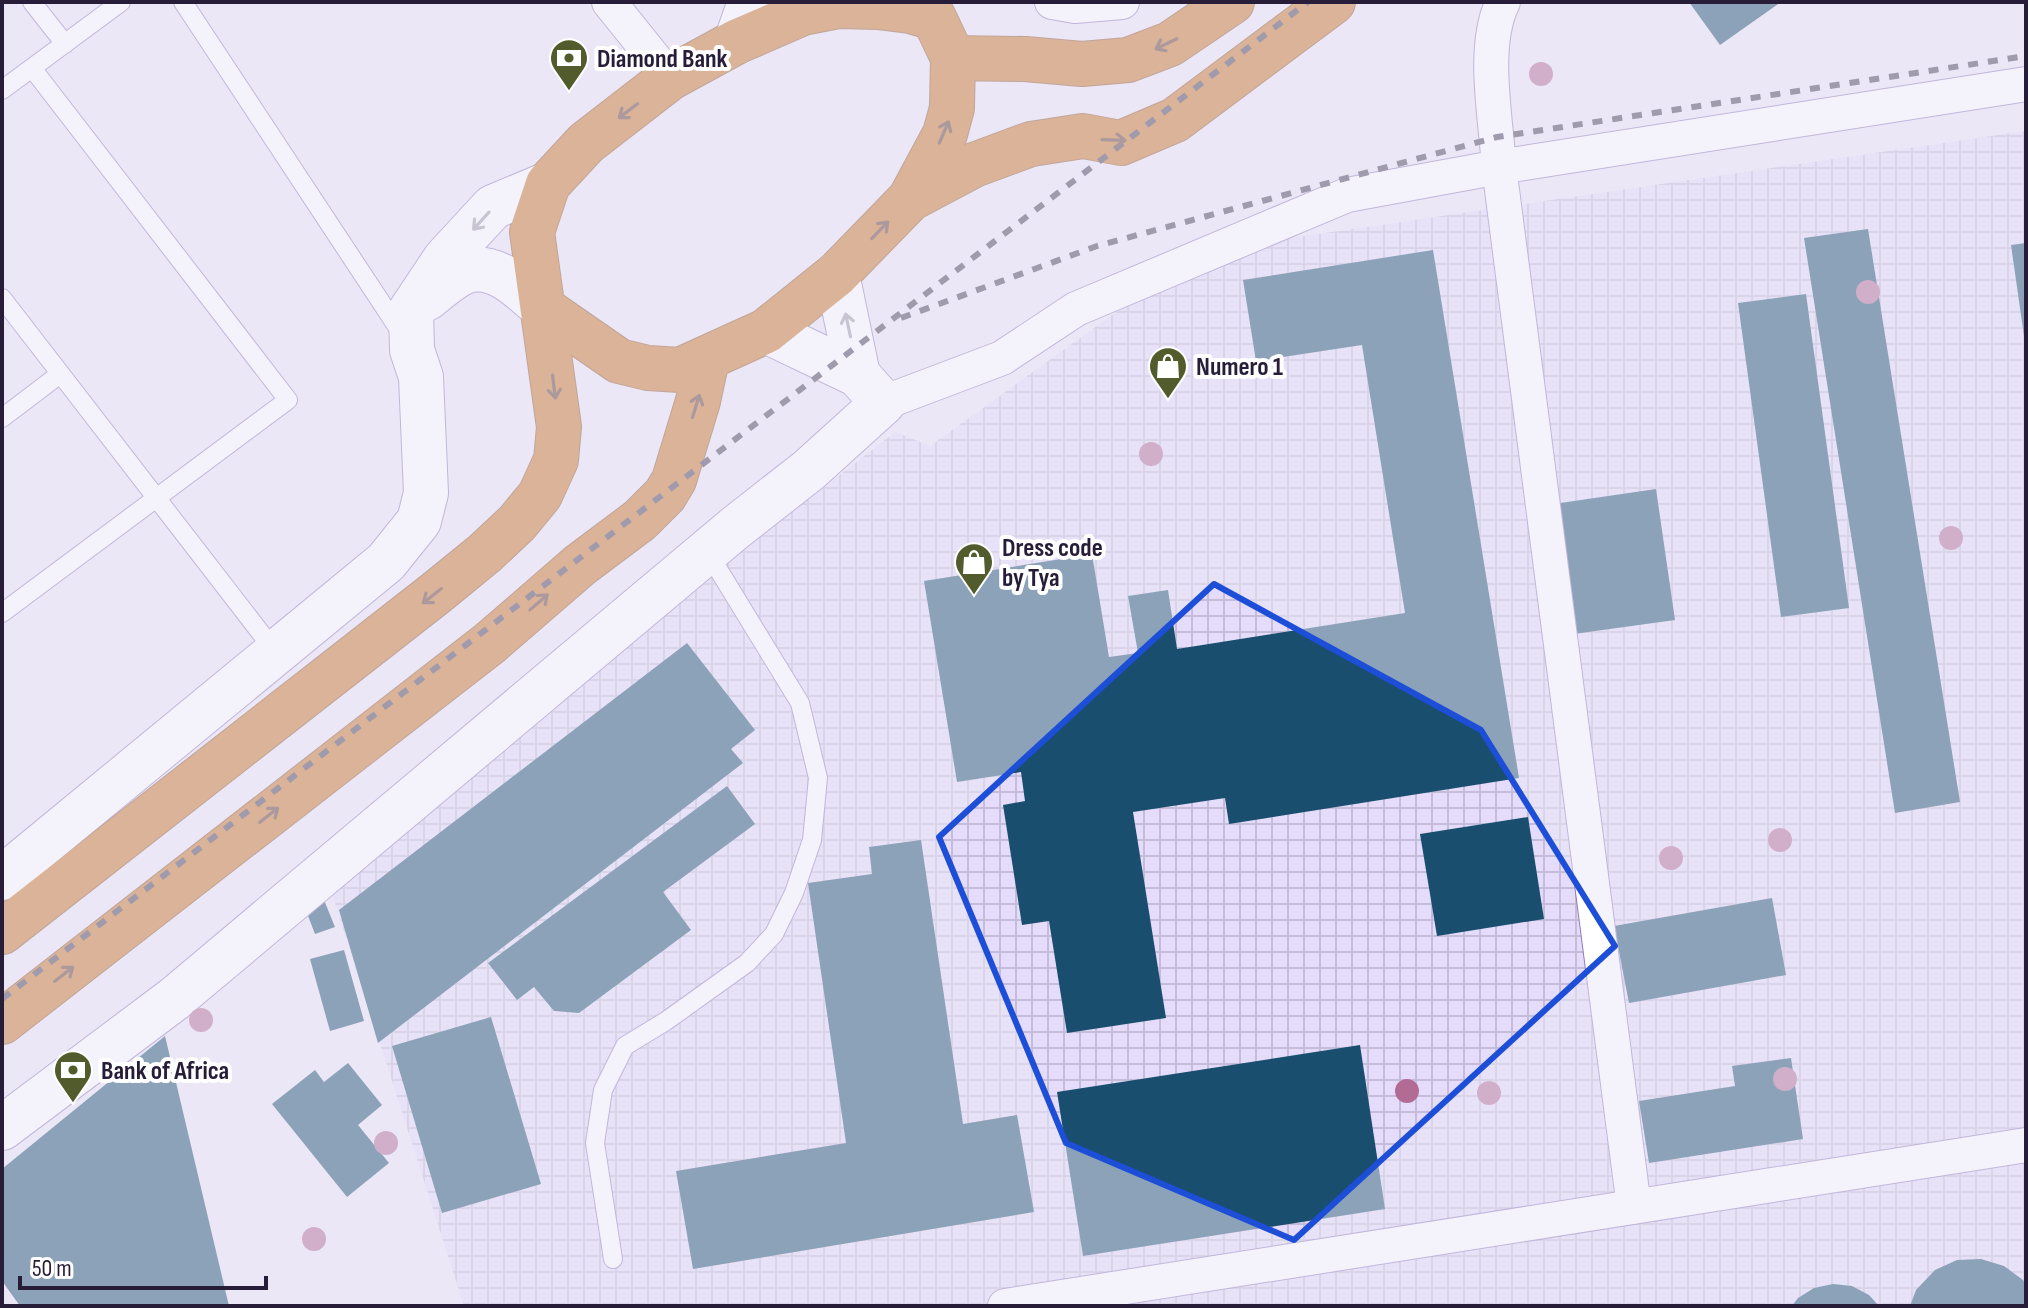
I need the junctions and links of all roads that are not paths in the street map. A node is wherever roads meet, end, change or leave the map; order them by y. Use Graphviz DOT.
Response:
graph roads {
  1 [pos="32,2"];
  2 [pos="121,2"];
  3 [pos="183,2"];
  4 [pos="609,2"];
  5 [pos="1052,2"];
  6 [pos="1122,2"];
  7 [pos="1232,2"];
  8 [pos="1333,2"];
  9 [pos="1503,2"];
  10 [pos="927,10"];
  11 [pos="743,22"];
  12 [pos="65,44"];
  13 [pos="953,58"];
  14 [pos="32,68"];
  15 [pos="670,78"];
  16 [pos="2026,84"];
  17 [pos="2,90"];
  18 [pos="1499,167"];
  19 [pos="548,184"];
  20 [pos="910,199"];
  21 [pos="837,274"];
  22 [pos="2,298"];
  23 [pos="544,309"];
  24 [pos="412,330"];
  25 [pos="766,331"];
  26 [pos="707,359"];
  27 [pos="60,374"];
  28 [pos="870,389"];
  29 [pos="2,418"];
  30 [pos="156,499"];
  31 [pos="707,551"];
  32 [pos="2,613"];
  33 [pos="277,654"];
  34 [pos="2,878"];
  35 [pos="2,932"];
  36 [pos="2,1022"];
  37 [pos="2,1128"];
  38 [pos="2026,1145"];
  39 [pos="1634,1207"];
  40 [pos="613,1259"];
  41 [pos="1005,1306"];
  1 -- 12 [label="lane"];
  2 -- 12 [label="lane"];
  3 -- 24 [label="lane"];
  4 -- 15 [label="street"];
  5 -- 6 [label="street"];
  7 -- 13 [label="highway, one-way"];
  20 -- 8 [label="highway, one-way"];
  9 -- 18 [label="street"];
  10 -- 11 [label="highway"];
  10 -- 13 [label="highway"];
  11 -- 15 [label="highway"];
  12 -- 14 [label="lane"];
  20 -- 13 [label="highway, one-way"];
  14 -- 17 [label="lane"];
  14 -- 30 [label="lane"];
  15 -- 19 [label="highway, one-way"];
  16 -- 18 [label="street"];
  18 -- 28 [label="street"];
  18 -- 39 [label="street"];
  19 -- 23 [label="highway"];
  19 -- 24 [label="street, one-way"];
  21 -- 20 [label="highway, one-way"];
  21 -- 25 [label="highway"];
  28 -- 21 [label="street, one-way"];
  22 -- 27 [label="lane"];
  23 -- 24 [label="street"];
  23 -- 26 [label="highway"];
  23 -- 35 [label="highway, one-way"];
  24 -- 33 [label="street"];
  25 -- 26 [label="highway"];
  25 -- 28 [label="street"];
  36 -- 26 [label="highway, one-way"];
  27 -- 29 [label="lane"];
  27 -- 30 [label="lane"];
  28 -- 31 [label="street"];
  30 -- 32 [label="lane"];
  30 -- 33 [label="lane"];
  31 -- 37 [label="street"];
  31 -- 40 [label="lane"];
  33 -- 34 [label="street"];
  38 -- 39 [label="street"];
  39 -- 41 [label="street"];
}
